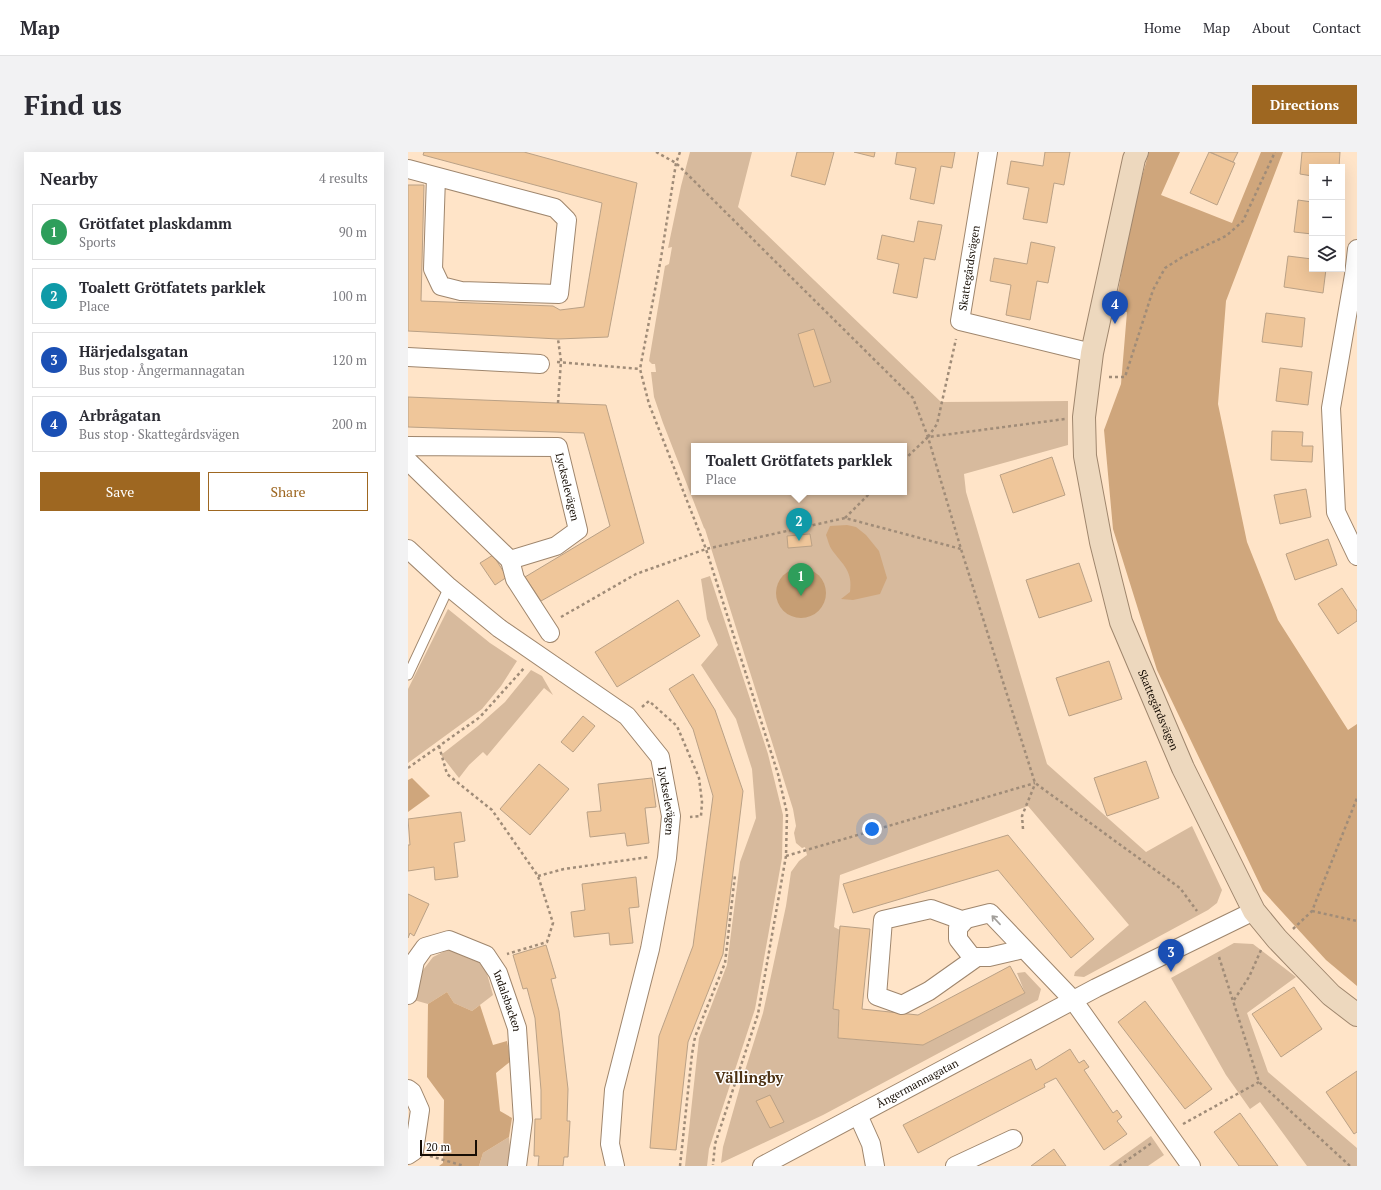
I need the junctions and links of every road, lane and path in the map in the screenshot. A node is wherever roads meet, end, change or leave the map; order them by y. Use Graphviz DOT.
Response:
graph roads {
  1 [pos="656,152"];
  2 [pos="680,152"];
  3 [pos="988,152"];
  4 [pos="1137,152"];
  5 [pos="1275,152"];
  6 [pos="676,163"];
  7 [pos="408,169"];
  8 [pos="436,177"];
  9 [pos="1357,249"];
  10 [pos="960,321"];
  11 [pos="558,339"];
  12 [pos="1092,353"];
  13 [pos="408,357"];
  14 [pos="561,361"];
  15 [pos="540,364"];
  16 [pos="640,369"];
  17 [pos="1108,376"];
  18 [pos="558,403"];
  19 [pos="1084,417"];
  20 [pos="928,437"];
  21 [pos="408,446"];
  22 [pos="907,457"];
  23 [pos="408,461"];
  24 [pos="868,495"];
  25 [pos="845,518"];
  26 [pos="408,549"];
  27 [pos="706,549"];
  28 [pos="961,549"];
  29 [pos="1357,556"];
  30 [pos="510,560"];
  31 [pos="449,587"];
  32 [pos="550,633"];
  33 [pos="408,676"];
  34 [pos="439,746"];
  35 [pos="1036,783"];
  36 [pos="1357,798"];
  37 [pos="1023,829"];
  38 [pos="655,856"];
  39 [pos="786,856"];
  40 [pos="735,875"];
  41 [pos="538,876"];
  42 [pos="1197,911"];
  43 [pos="1254,911"];
  44 [pos="1357,920"];
  45 [pos="964,921"];
  46 [pos="1023,949"];
  47 [pos="1261,950"];
  48 [pos="977,957"];
  49 [pos="1219,957"];
  50 [pos="489,959"];
  51 [pos="408,994"];
  52 [pos="1073,1000"];
  53 [pos="1234,1001"];
  54 [pos="1357,1015"];
  55 [pos="1258,1082"];
  56 [pos="408,1089"];
  57 [pos="858,1115"];
  58 [pos="1166,1133"];
  59 [pos="1013,1139"];
  60 [pos="411,1153"];
  61 [pos="713,1165"];
  62 [pos="464,1166"];
  63 [pos="517,1166"];
  64 [pos="614,1166"];
  65 [pos="680,1166"];
  66 [pos="762,1166"];
  67 [pos="875,1166"];
  68 [pos="955,1166"];
  69 [pos="1119,1166"];
  70 [pos="1191,1166"];
  71 [pos="1350,1166"];
  1 -- 6 [label="path"];
  2 -- 6 [label="path"];
  3 -- 10 [label="street, Skattegårdsvägen"];
  4 -- 12 [label="street, Skattegårdsvägen"];
  5 -- 17 [label="path"];
  6 -- 16 [label="path"];
  6 -- 20 [label="path"];
  7 -- 8 [label="street"];
  8 -- 8 [label="street"];
  9 -- 29 [label="street"];
  10 -- 12 [label="street, Skattegårdsvägen"];
  10 -- 20 [label="path"];
  11 -- 14 [label="path"];
  12 -- 19 [label="street, Skattegårdsvägen"];
  13 -- 15 [label="street"];
  14 -- 15 [label="path"];
  14 -- 16 [label="path"];
  14 -- 18 [label="path"];
  16 -- 27 [label="path"];
  19 -- 20 [label="path"];
  19 -- 43 [label="street, Skattegårdsvägen"];
  20 -- 22 [label="path"];
  20 -- 28 [label="path"];
  21 -- 30 [label="street, Lyckselevägen"];
  23 -- 30 [label="street"];
  24 -- 25 [label="path"];
  25 -- 27 [label="path"];
  25 -- 28 [label="path"];
  26 -- 31 [label="street, Lyckselevägen"];
  27 -- 39 [label="path"];
  28 -- 35 [label="path"];
  30 -- 32 [label="street"];
  31 -- 33 [label="lane"];
  31 -- 64 [label="street, Lyckselevägen, bridge"];
  34 -- 41 [label="path"];
  35 -- 37 [label="path"];
  35 -- 39 [label="path"];
  35 -- 42 [label="path"];
  36 -- 44 [label="path"];
  38 -- 41 [label="path"];
  39 -- 61 [label="path"];
  40 -- 65 [label="path"];
  41 -- 50 [label="path"];
  43 -- 52 [label="street, Ångermannagatan"];
  43 -- 54 [label="street, Skattegårdsvägen"];
  46 -- 45 [label="street, one-way"];
  45 -- 48 [label="street"];
  45 -- 48 [label="street"];
  46 -- 48 [label="street"];
  46 -- 52 [label="street"];
  47 -- 53 [label="path"];
  49 -- 53 [label="path"];
  50 -- 51 [label="street, Indalsbacken"];
  50 -- 63 [label="street, Indalsbacken"];
  52 -- 57 [label="street, Ångermannagatan"];
  52 -- 58 [label="street"];
  53 -- 55 [label="path"];
  55 -- 58 [label="path"];
  55 -- 71 [label="path"];
  56 -- 60 [label="street"];
  57 -- 66 [label="street, Ångermannagatan"];
  57 -- 67 [label="street"];
  58 -- 69 [label="path"];
  58 -- 70 [label="street"];
  59 -- 68 [label="street"];
  60 -- 62 [label="path"];
}
